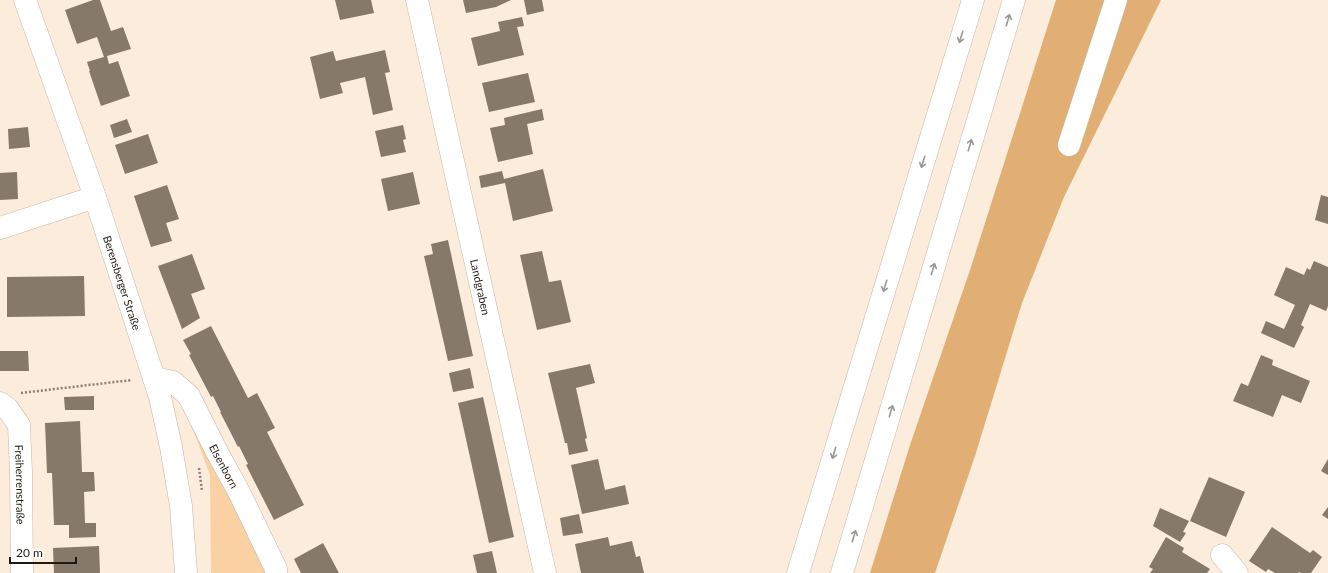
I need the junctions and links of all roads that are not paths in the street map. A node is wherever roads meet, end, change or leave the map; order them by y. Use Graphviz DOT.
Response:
graph roads {
  1 [pos="25,0"];
  2 [pos="418,0"];
  3 [pos="973,0"];
  4 [pos="1014,0"];
  5 [pos="1116,0"];
  6 [pos="1069,145"];
  7 [pos="95,197"];
  8 [pos="0,228"];
  9 [pos="154,378"];
  10 [pos="4,406"];
  11 [pos="1222,555"];
  12 [pos="22,573"];
  13 [pos="186,573"];
  14 [pos="276,573"];
  15 [pos="545,573"];
  16 [pos="798,573"];
  17 [pos="842,573"];
  18 [pos="1237,573"];
  1 -- 7 [label="main road, Berensberger Straße"];
  2 -- 15 [label="main road, Landgraben"];
  3 -- 16 [label="main road, one-way"];
  17 -- 4 [label="main road, one-way"];
  5 -- 6 [label="main road"];
  7 -- 8 [label="main road"];
  7 -- 9 [label="main road, Berensberger Straße"];
  9 -- 13 [label="main road, Berensberger Straße"];
  9 -- 14 [label="main road, Elsenborn"];
  10 -- 12 [label="main road, Freiherrenstraße"];
  11 -- 18 [label="main road"];
}
